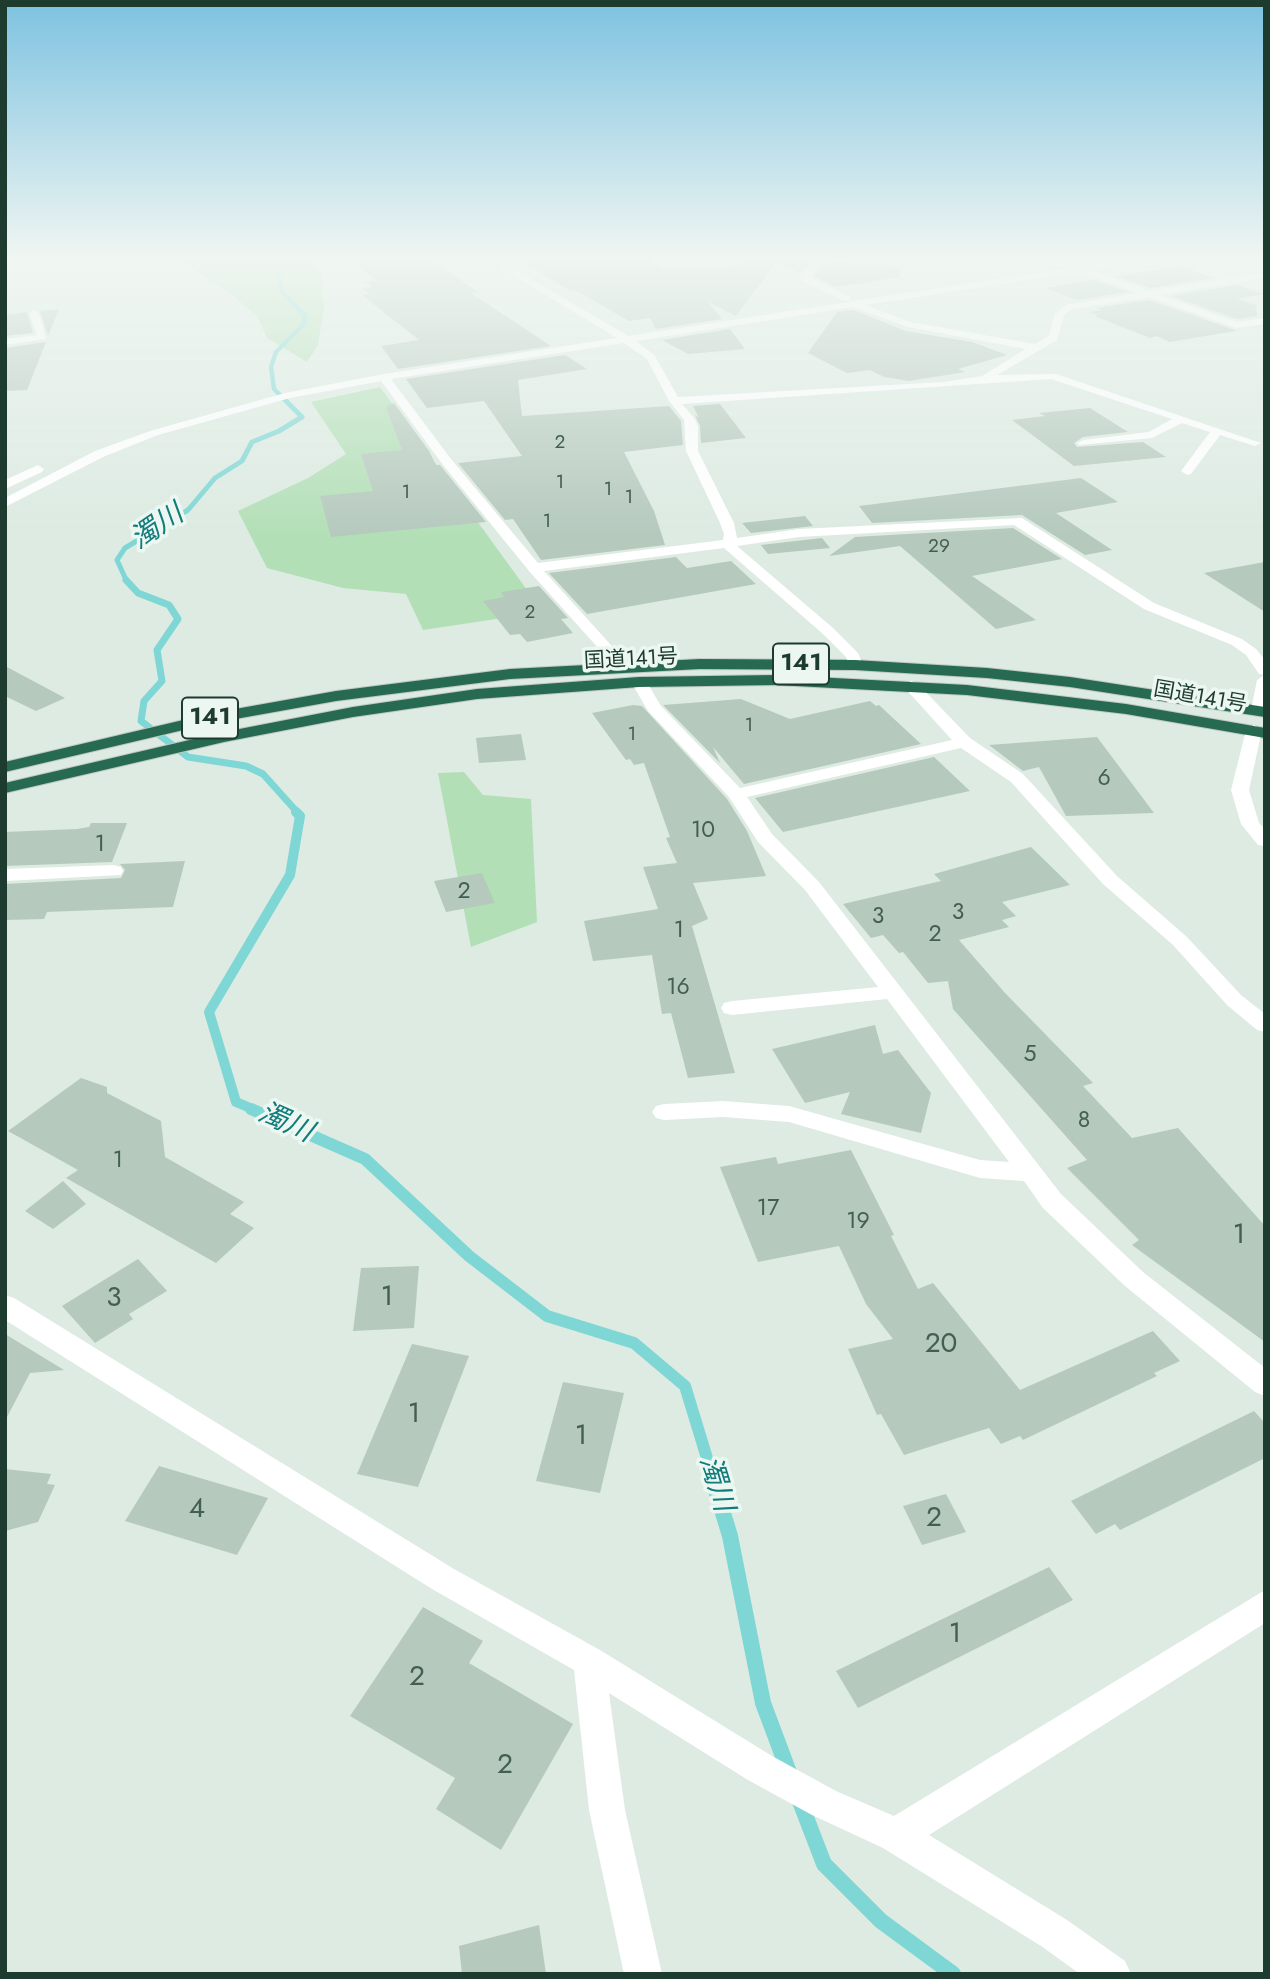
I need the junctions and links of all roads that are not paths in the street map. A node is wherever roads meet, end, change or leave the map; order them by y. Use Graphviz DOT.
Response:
graph roads {
  1 [pos="513,351"];
  2 [pos="558,351"];
  3 [pos="642,351"];
  4 [pos="1030,351"];
  5 [pos="384,377"];
  6 [pos="985,379"];
  7 [pos="313,385"];
  8 [pos="255,398"];
  9 [pos="674,401"];
  10 [pos="1181,419"];
  11 [pos="1217,431"];
  12 [pos="1083,443"];
  13 [pos="1255,443"];
  14 [pos="68,456"];
  15 [pos="46,466"];
  16 [pos="1186,466"];
  17 [pos="5,485"];
  18 [pos="5,503"];
  19 [pos="729,543"];
  20 [pos="534,568"];
  21 [pos="1260,657"];
  22 [pos="855,664"];
  23 [pos="619,667"];
  24 [pos="1265,671"];
  25 [pos="1265,680"];
  26 [pos="639,682"];
  27 [pos="911,686"];
  28 [pos="1262,711"];
  29 [pos="1259,731"];
  30 [pos="964,742"];
  31 [pos="5,766"];
  32 [pos="5,788"];
  33 [pos="736,794"];
  34 [pos="1265,841"];
  35 [pos="114,871"];
  36 [pos="5,875"];
  37 [pos="894,992"];
  38 [pos="732,1008"];
  39 [pos="1265,1025"];
  40 [pos="664,1112"];
  41 [pos="1031,1173"];
  42 [pos="5,1306"];
  43 [pos="1265,1384"];
  44 [pos="1265,1605"];
  45 [pos="589,1661"];
  46 [pos="896,1835"];
  47 [pos="643,1974"];
  48 [pos="1112,1974"];
  1 -- 7 [label="street"];
  2 -- 5 [label="street"];
  3 -- 9 [label="street"];
  4 -- 6 [label="street"];
  5 -- 7 [label="street"];
  5 -- 20 [label="street"];
  6 -- 9 [label="street"];
  6 -- 10 [label="street"];
  7 -- 8 [label="street"];
  8 -- 14 [label="street"];
  8 -- 18 [label="street"];
  9 -- 19 [label="street"];
  10 -- 11 [label="street"];
  10 -- 12 [label="street"];
  11 -- 13 [label="street"];
  11 -- 16 [label="street"];
  15 -- 17 [label="street"];
  19 -- 20 [label="street"];
  19 -- 21 [label="street"];
  19 -- 22 [label="street"];
  20 -- 23 [label="street"];
  21 -- 24 [label="street"];
  22 -- 23 [label="highway, 国道141号 / 141"];
  22 -- 28 [label="highway, 国道141号 / 141"];
  23 -- 31 [label="highway, 国道141号 / 141"];
  25 -- 28 [label="street"];
  26 -- 27 [label="highway, 国道141号 / 141"];
  26 -- 32 [label="highway, 国道141号 / 141"];
  26 -- 33 [label="street"];
  27 -- 29 [label="highway, 国道141号 / 141"];
  27 -- 30 [label="street"];
  29 -- 34 [label="street"];
  30 -- 33 [label="street"];
  30 -- 39 [label="street"];
  33 -- 37 [label="street"];
  35 -- 36 [label="street"];
  37 -- 38 [label="street"];
  37 -- 41 [label="street"];
  40 -- 41 [label="street"];
  41 -- 43 [label="street"];
  42 -- 45 [label="street"];
  44 -- 46 [label="street"];
  45 -- 46 [label="street"];
  45 -- 47 [label="street"];
  46 -- 48 [label="street"];
}
